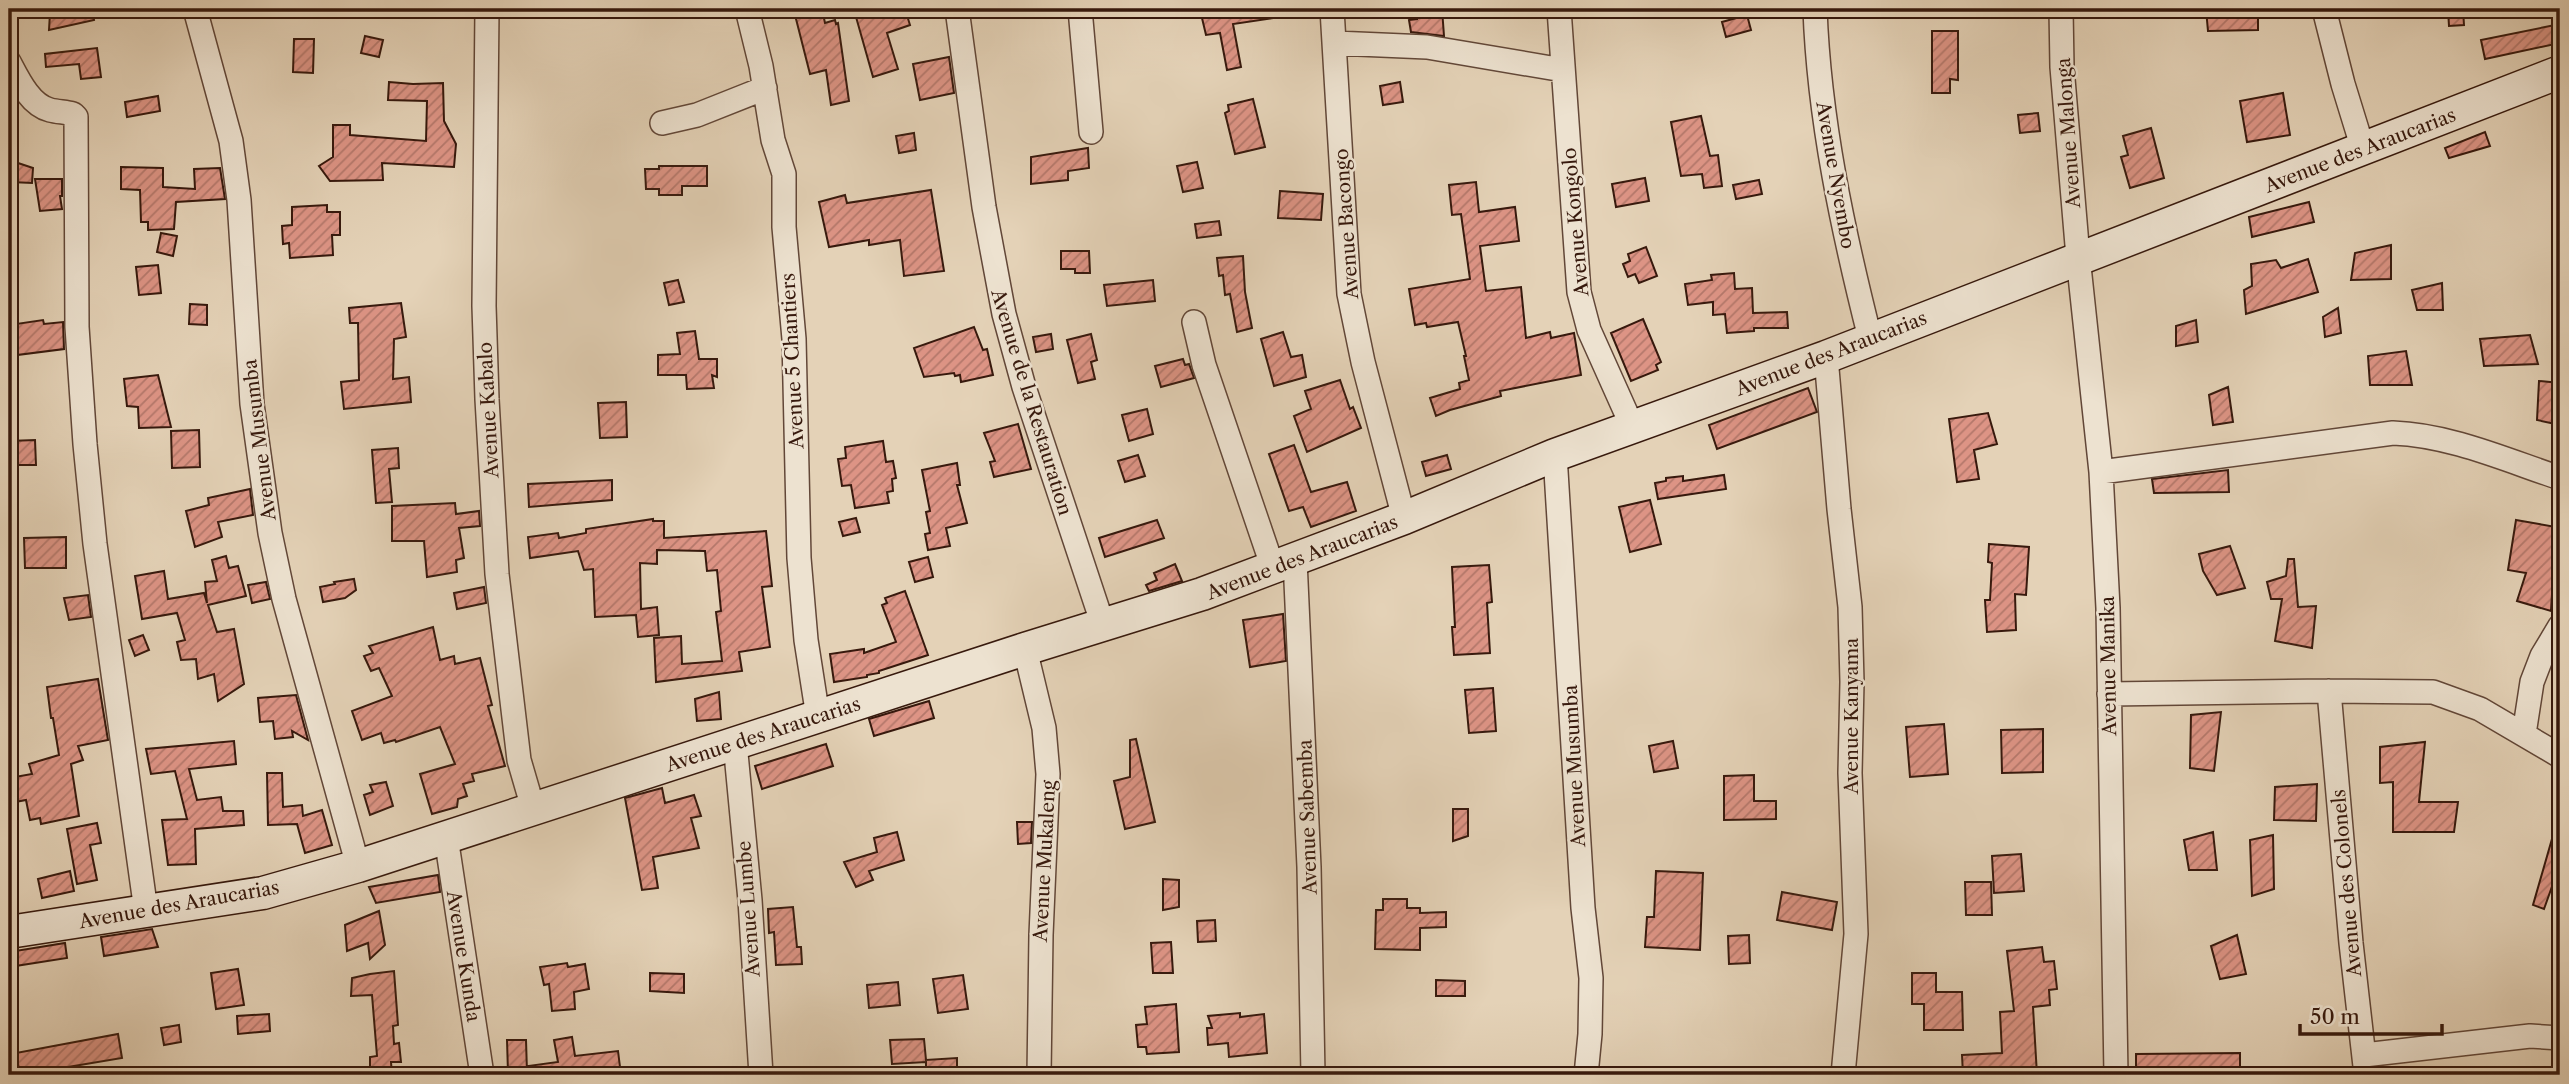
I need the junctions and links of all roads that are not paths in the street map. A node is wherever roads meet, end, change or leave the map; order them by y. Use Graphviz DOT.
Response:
graph roads {
  1 [pos="195,9"];
  2 [pos="487,9"];
  3 [pos="747,9"];
  4 [pos="957,9"];
  5 [pos="1080,9"];
  6 [pos="1332,9"];
  7 [pos="1559,9"];
  8 [pos="1815,9"];
  9 [pos="2061,9"];
  10 [pos="2324,9"];
  11 [pos="1335,43"];
  12 [pos="9,62"];
  13 [pos="1563,70"];
  14 [pos="2560,72"];
  15 [pos="765,89"];
  16 [pos="662,123"];
  17 [pos="1091,132"];
  18 [pos="2363,149"];
  19 [pos="2078,257"];
  20 [pos="1194,322"];
  21 [pos="1870,338"];
  22 [pos="1826,357"];
  23 [pos="1632,426"];
  24 [pos="1555,455"];
  25 [pos="2101,472"];
  26 [pos="2560,478"];
  27 [pos="1404,518"];
  28 [pos="1284,564"];
  29 [pos="1103,625"];
  30 [pos="2560,626"];
  31 [pos="1025,649"];
  32 [pos="2329,691"];
  33 [pos="2109,694"];
  34 [pos="818,717"];
  35 [pos="2524,734"];
  36 [pos="735,743"];
  37 [pos="2560,756"];
  38 [pos="533,808"];
  39 [pos="446,837"];
  40 [pos="358,866"];
  41 [pos="146,911"];
  42 [pos="9,932"];
  43 [pos="2560,1038"];
  44 [pos="2365,1065"];
  45 [pos="482,1075"];
  46 [pos="761,1075"];
  47 [pos="1038,1075"];
  48 [pos="1314,1075"];
  49 [pos="1586,1075"];
  50 [pos="1843,1075"];
  51 [pos="2116,1075"];
  1 -- 40 [label="street, Avenue Musumba"];
  2 -- 38 [label="street, Avenue Kabalo"];
  3 -- 15 [label="street, Avenue 5 Chantiers"];
  4 -- 29 [label="street, Avenue de la Restauration"];
  5 -- 17 [label="street"];
  6 -- 11 [label="street, Avenue Bacongo"];
  7 -- 13 [label="street, Avenue Kongolo"];
  8 -- 21 [label="street, Avenue Nyembo"];
  9 -- 19 [label="street, Avenue Malonga"];
  10 -- 18 [label="street"];
  11 -- 13 [label="street"];
  11 -- 27 [label="street, Avenue Bacongo"];
  12 -- 41 [label="street"];
  13 -- 23 [label="street, Avenue Kongolo"];
  14 -- 18 [label="street, Avenue des Araucarias"];
  15 -- 16 [label="street"];
  15 -- 34 [label="street, Avenue 5 Chantiers"];
  18 -- 19 [label="street, Avenue des Araucarias"];
  19 -- 21 [label="street, Avenue des Araucarias"];
  19 -- 25 [label="street, Avenue Manika"];
  20 -- 28 [label="street, Avenue Sabemba"];
  21 -- 22 [label="street, Avenue des Araucarias"];
  22 -- 23 [label="street, Avenue des Araucarias"];
  22 -- 50 [label="street, Avenue Kanyama"];
  23 -- 24 [label="street, Avenue des Araucarias"];
  24 -- 27 [label="street, Avenue des Araucarias"];
  24 -- 49 [label="street, Avenue Musumba"];
  25 -- 26 [label="street"];
  25 -- 33 [label="street, Avenue Manika"];
  27 -- 28 [label="street, Avenue des Araucarias"];
  28 -- 29 [label="street, Avenue des Araucarias"];
  28 -- 48 [label="street, Avenue Sabemba"];
  29 -- 31 [label="street, Avenue des Araucarias"];
  30 -- 35 [label="street"];
  31 -- 34 [label="street, Avenue des Araucarias"];
  31 -- 47 [label="street, Avenue Mukaleng"];
  32 -- 33 [label="street"];
  32 -- 35 [label="street"];
  32 -- 44 [label="street, Avenue des Colonels"];
  33 -- 51 [label="street, Avenue Manika"];
  34 -- 36 [label="street, Avenue des Araucarias"];
  35 -- 37 [label="street"];
  36 -- 38 [label="street, Avenue des Araucarias"];
  36 -- 46 [label="street, Avenue Lumbe"];
  38 -- 39 [label="street, Avenue des Araucarias"];
  39 -- 40 [label="street, Avenue des Araucarias"];
  39 -- 45 [label="street, Avenue Kunda"];
  40 -- 41 [label="street, Avenue des Araucarias"];
  41 -- 42 [label="street, Avenue des Araucarias"];
  43 -- 44 [label="street"];
}
